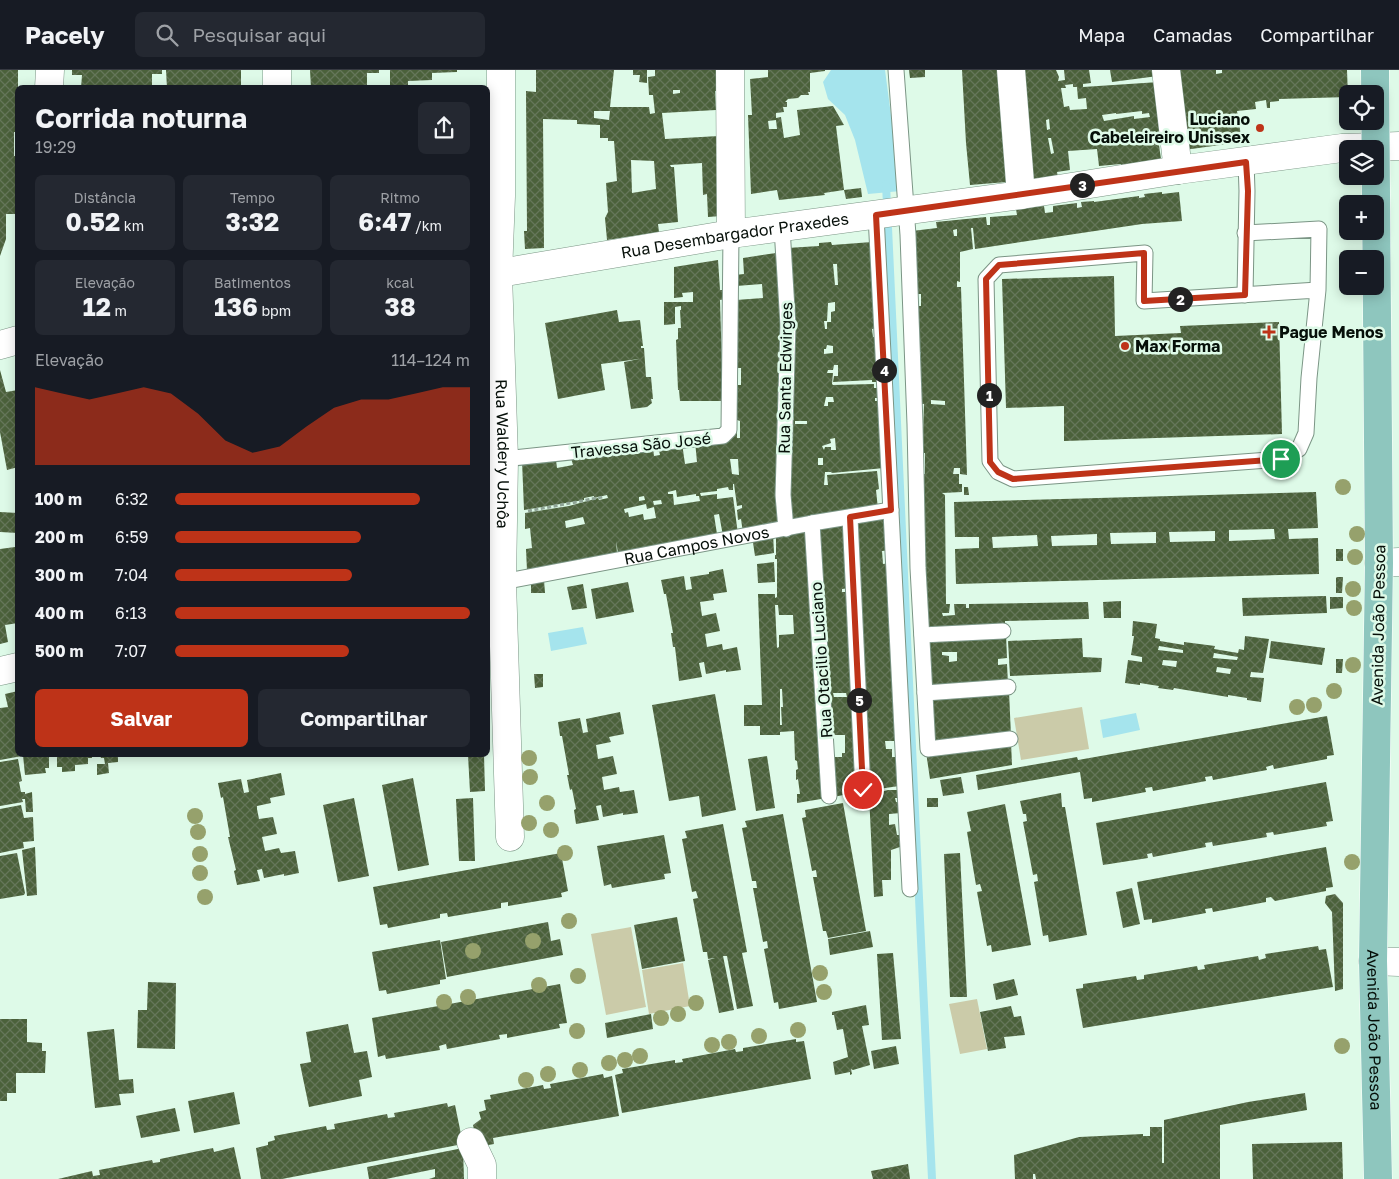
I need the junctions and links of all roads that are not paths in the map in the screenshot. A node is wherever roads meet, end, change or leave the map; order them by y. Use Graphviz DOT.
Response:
graph roads {
  1 [pos="50,70"];
  2 [pos="277,70"];
  3 [pos="501,70"];
  4 [pos="730,70"];
  5 [pos="896,70"];
  6 [pos="1011,70"];
  7 [pos="1166,70"];
  8 [pos="1375,70"];
  9 [pos="49,85"];
  10 [pos="277,85"];
  11 [pos="1387,147"];
  12 [pos="1246,162"];
  13 [pos="1178,170"];
  14 [pos="1021,195"];
  15 [pos="916,209"];
  16 [pos="876,215"];
  17 [pos="782,228"];
  18 [pos="1246,233"];
  19 [pos="731,234"];
  20 [pos="493,274"];
  21 [pos="1318,290"];
  22 [pos="1245,295"];
  23 [pos="15,341"];
  24 [pos="0,345"];
  25 [pos="504,459"];
  26 [pos="891,510"];
  27 [pos="850,517"];
  28 [pos="812,523"];
  29 [pos="786,529"];
  30 [pos="1389,563"];
  31 [pos="497,572"];
  32 [pos="1003,631"];
  33 [pos="922,635"];
  34 [pos="15,668"];
  35 [pos="0,671"];
  36 [pos="1008,687"];
  37 [pos="925,693"];
  38 [pos="1010,739"];
  39 [pos="863,790"];
  40 [pos="829,796"];
  41 [pos="510,837"];
  42 [pos="910,889"];
  43 [pos="1386,961"];
  44 [pos="471,1142"];
  45 [pos="482,1179"];
  46 [pos="1378,1179"];
  1 -- 9 [label="street"];
  2 -- 10 [label="street"];
  3 -- 20 [label="street, Rua Waldery Uchôa"];
  4 -- 19 [label="street"];
  5 -- 15 [label="lane"];
  6 -- 14 [label="street"];
  7 -- 13 [label="street"];
  8 -- 11 [label="main road, Avenida João Pessoa"];
  11 -- 12 [label="street, Rua Desembargador Praxedes"];
  11 -- 30 [label="main road, Avenida João Pessoa"];
  12 -- 13 [label="street, Rua Desembargador Praxedes"];
  12 -- 18 [label="lane"];
  13 -- 14 [label="street, Rua Desembargador Praxedes"];
  14 -- 15 [label="street, Rua Desembargador Praxedes"];
  15 -- 16 [label="street, Rua Desembargador Praxedes"];
  15 -- 33 [label="lane"];
  16 -- 17 [label="street, Rua Desembargador Praxedes"];
  16 -- 26 [label="lane"];
  17 -- 19 [label="street, Rua Desembargador Praxedes"];
  17 -- 29 [label="lane, Rua Santa Edwirges"];
  18 -- 21 [label="lane"];
  18 -- 22 [label="lane"];
  19 -- 20 [label="street, Rua Desembargador Praxedes"];
  19 -- 25 [label="lane, Travessa São José"];
  20 -- 25 [label="street, Rua Waldery Uchôa"];
  21 -- 22 [label="lane"];
  21 -- 22 [label="lane"];
  23 -- 24 [label="street"];
  25 -- 31 [label="street, Rua Waldery Uchôa"];
  26 -- 27 [label="lane, Rua Campos Novos"];
  26 -- 42 [label="lane"];
  27 -- 28 [label="lane, Rua Campos Novos"];
  27 -- 39 [label="lane"];
  28 -- 29 [label="lane, Rua Campos Novos"];
  28 -- 40 [label="lane, Rua Otacilio Luciano"];
  29 -- 31 [label="lane, Rua Campos Novos"];
  30 -- 43 [label="main road, Avenida João Pessoa"];
  31 -- 41 [label="street, Rua Waldery Uchôa"];
  32 -- 33 [label="lane"];
  33 -- 37 [label="lane"];
  34 -- 35 [label="street"];
  36 -- 37 [label="lane"];
  37 -- 38 [label="lane"];
  43 -- 46 [label="main road, Avenida João Pessoa"];
  44 -- 45 [label="street"];
}
